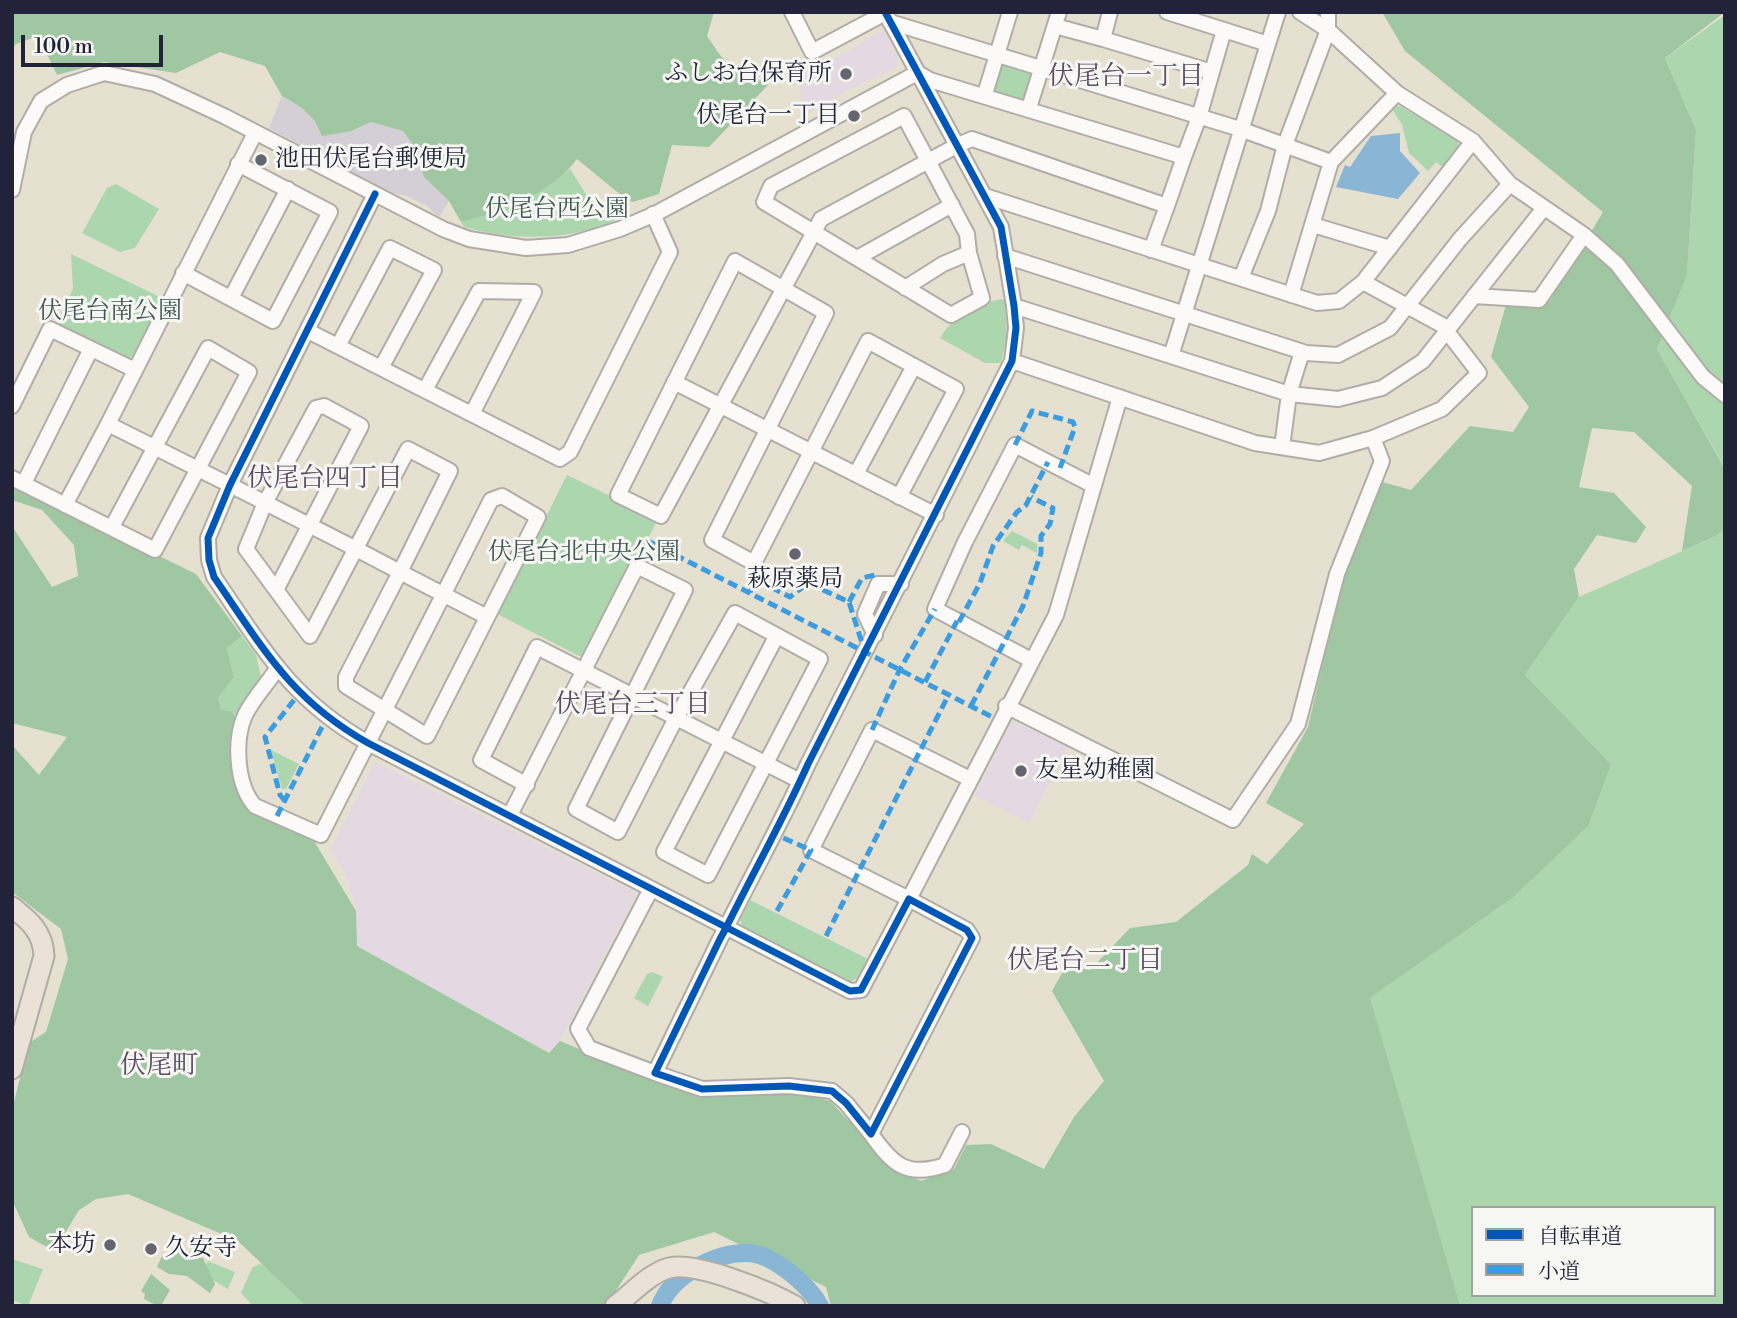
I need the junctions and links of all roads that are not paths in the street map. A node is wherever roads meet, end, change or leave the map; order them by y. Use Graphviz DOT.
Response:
graph roads {
  1 [pos="792,12"];
  2 [pos="1010,12"];
  3 [pos="1110,12"];
  4 [pos="1167,12"];
  5 [pos="1278,12"];
  6 [pos="1300,12"];
  7 [pos="1328,12"];
  8 [pos="887,16"];
  9 [pos="1057,19"];
  10 [pos="1224,30"];
  11 [pos="1328,30"];
  12 [pos="1102,39"];
  13 [pos="1268,44"];
  14 [pos="997,53"];
  15 [pos="1041,68"];
  16 [pos="1212,72"];
  17 [pos="917,73"];
  18 [pos="1397,93"];
  19 [pos="985,94"];
  20 [pos="1029,108"];
  21 [pos="1199,117"];
  22 [pos="1240,129"];
  23 [pos="255,133"];
  24 [pos="1473,141"];
  25 [pos="958,145"];
  26 [pos="1284,145"];
  27 [pos="1184,156"];
  28 [pos="928,161"];
  29 [pos="1331,162"];
  30 [pos="238,164"];
  31 [pos="1510,184"];
  32 [pos="288,189"];
  33 [pos="12,190"];
  34 [pos="375,194"];
  35 [pos="985,196"];
  36 [pos="952,205"];
  37 [pos="1167,206"];
  38 [pos="1544,208"];
  39 [pos="653,214"];
  40 [pos="1313,225"];
  41 [pos="813,232"];
  42 [pos="1584,235"];
  43 [pos="1390,248"];
  44 [pos="1152,250"];
  45 [pos="969,253"];
  46 [pos="1005,257"];
  47 [pos="857,258"];
  48 [pos="1199,265"];
  49 [pos="183,273"];
  50 [pos="1241,278"];
  51 [pos="1363,282"];
  52 [pos="782,287"];
  53 [pos="905,288"];
  54 [pos="1291,295"];
  55 [pos="1474,296"];
  56 [pos="231,298"];
  57 [pos="1014,306"];
  58 [pos="1408,307"];
  59 [pos="1185,313"];
  60 [pos="309,331"];
  61 [pos="1447,331"];
  62 [pos="338,346"];
  63 [pos="91,349"];
  64 [pos="1302,352"];
  65 [pos="1171,356"];
  66 [pos="1012,361"];
  67 [pos="914,366"];
  68 [pos="381,368"];
  69 [pos="134,369"];
  70 [pos="674,382"];
  71 [pos="425,390"];
  72 [pos="1289,394"];
  73 [pos="1725,395"];
  74 [pos="1120,397"];
  75 [pos="12,406"];
  76 [pos="718,406"];
  77 [pos="472,414"];
  78 [pos="108,424"];
  79 [pos="767,429"];
  80 [pos="1373,438"];
  81 [pos="155,447"];
  82 [pos="1282,447"];
  83 [pos="812,451"];
  84 [pos="198,469"];
  85 [pos="856,474"];
  86 [pos="18,481"];
  87 [pos="230,485"];
  88 [pos="1094,486"];
  89 [pos="899,497"];
  90 [pos="265,503"];
  91 [pos="65,505"];
  92 [pos="936,515"];
  93 [pos="310,526"];
  94 [pos="112,527"];
  95 [pos="356,549"];
  96 [pos="400,572"];
  97 [pos="901,584"];
  98 [pos="276,590"];
  99 [pos="443,594"];
  100 [pos="487,617"];
  101 [pos="876,635"];
  102 [pos="776,636"];
  103 [pos="1031,660"];
  104 [pos="278,669"];
  105 [pos="584,671"];
  106 [pos="632,696"];
  107 [pos="1006,706"];
  108 [pos="384,711"];
  109 [pos="676,718"];
  110 [pos="721,740"];
  111 [pos="368,743"];
  112 [pos="765,763"];
  113 [pos="970,779"];
  114 [pos="800,781"];
  115 [pos="527,785"];
  116 [pos="510,815"];
  117 [pos="651,889"];
  118 [pos="909,899"];
  119 [pos="12,906"];
  120 [pos="726,928"];
  121 [pos="12,1069"];
  122 [pos="655,1073"];
  123 [pos="962,1132"];
  124 [pos="871,1134"];
  125 [pos="615,1306"];
  126 [pos="795,1306"];
  1 -- 8 [label="street"];
  2 -- 14 [label="street"];
  3 -- 12 [label="street"];
  4 -- 10 [label="street"];
  5 -- 13 [label="street"];
  6 -- 11 [label="street"];
  7 -- 11 [label="street"];
  8 -- 14 [label="street"];
  8 -- 17 [label="street"];
  9 -- 12 [label="street"];
  9 -- 15 [label="street"];
  10 -- 13 [label="street"];
  10 -- 16 [label="street"];
  11 -- 18 [label="street"];
  11 -- 26 [label="street"];
  12 -- 16 [label="street"];
  13 -- 22 [label="street"];
  14 -- 15 [label="street"];
  14 -- 19 [label="street"];
  15 -- 20 [label="street"];
  15 -- 21 [label="street"];
  16 -- 21 [label="street"];
  17 -- 19 [label="street"];
  17 -- 25 [label="street"];
  17 -- 39 [label="street"];
  18 -- 24 [label="street"];
  18 -- 29 [label="street"];
  19 -- 20 [label="street"];
  20 -- 27 [label="street"];
  21 -- 22 [label="street"];
  21 -- 27 [label="street"];
  22 -- 26 [label="street"];
  22 -- 48 [label="street"];
  23 -- 30 [label="street"];
  23 -- 33 [label="street"];
  23 -- 34 [label="street"];
  24 -- 31 [label="street"];
  24 -- 43 [label="street"];
  25 -- 28 [label="street"];
  25 -- 35 [label="street"];
  25 -- 37 [label="street"];
  26 -- 29 [label="street"];
  26 -- 50 [label="street"];
  27 -- 37 [label="street"];
  28 -- 36 [label="street"];
  28 -- 41 [label="street"];
  28 -- 41 [label="street"];
  29 -- 40 [label="street"];
  30 -- 32 [label="street"];
  30 -- 49 [label="street"];
  31 -- 38 [label="street"];
  31 -- 58 [label="street"];
  32 -- 56 [label="street"];
  32 -- 56 [label="street"];
  34 -- 39 [label="street"];
  34 -- 60 [label="street"];
  35 -- 44 [label="street"];
  35 -- 46 [label="street"];
  36 -- 45 [label="street"];
  36 -- 47 [label="street"];
  37 -- 44 [label="street"];
  38 -- 42 [label="street"];
  38 -- 55 [label="street"];
  39 -- 77 [label="street"];
  40 -- 43 [label="street"];
  40 -- 54 [label="street"];
  41 -- 47 [label="street"];
  41 -- 52 [label="street"];
  42 -- 55 [label="street"];
  42 -- 73 [label="street"];
  43 -- 51 [label="street"];
  44 -- 48 [label="street"];
  45 -- 53 [label="street"];
  45 -- 53 [label="street"];
  46 -- 57 [label="street"];
  46 -- 59 [label="street"];
  47 -- 53 [label="street"];
  48 -- 50 [label="street"];
  48 -- 59 [label="street"];
  49 -- 56 [label="street"];
  49 -- 69 [label="street"];
  50 -- 54 [label="street"];
  51 -- 54 [label="street"];
  51 -- 58 [label="street"];
  52 -- 70 [label="street"];
  52 -- 76 [label="street"];
  52 -- 79 [label="street"];
  55 -- 61 [label="street"];
  57 -- 65 [label="street"];
  57 -- 66 [label="street"];
  58 -- 61 [label="street"];
  58 -- 64 [label="street"];
  59 -- 64 [label="street"];
  59 -- 65 [label="street"];
  60 -- 62 [label="street"];
  60 -- 87 [label="street"];
  61 -- 72 [label="street"];
  61 -- 80 [label="street"];
  62 -- 68 [label="street"];
  62 -- 68 [label="street"];
  63 -- 69 [label="street"];
  63 -- 75 [label="street"];
  63 -- 86 [label="street"];
  64 -- 72 [label="street"];
  65 -- 72 [label="street"];
  66 -- 74 [label="street"];
  66 -- 92 [label="street"];
  67 -- 83 [label="street"];
  67 -- 85 [label="street"];
  67 -- 89 [label="street"];
  68 -- 71 [label="street"];
  69 -- 78 [label="street"];
  70 -- 76 [label="street"];
  70 -- 76 [label="street"];
  71 -- 77 [label="street"];
  71 -- 77 [label="street"];
  72 -- 82 [label="street"];
  74 -- 82 [label="street"];
  74 -- 88 [label="street"];
  76 -- 79 [label="street"];
  78 -- 81 [label="street"];
  78 -- 91 [label="street"];
  79 -- 83 [label="street"];
  79 -- 83 [label="street"];
  80 -- 82 [label="street"];
  80 -- 107 [label="street"];
  81 -- 84 [label="street"];
  81 -- 84 [label="street"];
  81 -- 94 [label="street"];
  83 -- 85 [label="street"];
  84 -- 87 [label="street"];
  84 -- 94 [label="street"];
  85 -- 89 [label="street"];
  86 -- 91 [label="street"];
  87 -- 90 [label="street"];
  87 -- 104 [label="street"];
  88 -- 103 [label="street"];
  88 -- 103 [label="street"];
  89 -- 92 [label="street"];
  90 -- 93 [label="street"];
  90 -- 93 [label="street"];
  90 -- 98 [label="street"];
  91 -- 94 [label="street"];
  92 -- 97 [label="street"];
  93 -- 95 [label="street"];
  93 -- 98 [label="street"];
  95 -- 96 [label="street"];
  95 -- 96 [label="street"];
  95 -- 98 [label="street"];
  96 -- 99 [label="street"];
  96 -- 108 [label="street"];
  97 -- 101 [label="street"];
  97 -- 101 [label="street"];
  99 -- 100 [label="street"];
  99 -- 100 [label="street"];
  99 -- 108 [label="street"];
  100 -- 108 [label="street"];
  101 -- 114 [label="street"];
  102 -- 109 [label="street"];
  102 -- 110 [label="street"];
  102 -- 112 [label="street"];
  103 -- 107 [label="street"];
  104 -- 111 [label="street"];
  104 -- 111 [label="street"];
  105 -- 106 [label="street"];
  105 -- 106 [label="street"];
  105 -- 115 [label="street"];
  105 -- 115 [label="street"];
  106 -- 109 [label="street"];
  106 -- 109 [label="street"];
  107 -- 113 [label="street"];
  108 -- 111 [label="street"];
  109 -- 110 [label="street"];
  110 -- 112 [label="street"];
  110 -- 112 [label="street"];
  111 -- 116 [label="street"];
  112 -- 114 [label="street"];
  113 -- 118 [label="street"];
  113 -- 118 [label="street"];
  114 -- 120 [label="street"];
  115 -- 116 [label="street"];
  116 -- 117 [label="street"];
  117 -- 120 [label="street"];
  117 -- 122 [label="street"];
  118 -- 120 [label="street"];
  118 -- 124 [label="street"];
  119 -- 121 [label="highway"];
  120 -- 122 [label="street"];
  122 -- 124 [label="street"];
  123 -- 124 [label="street"];
  125 -- 126 [label="highway"];
}
